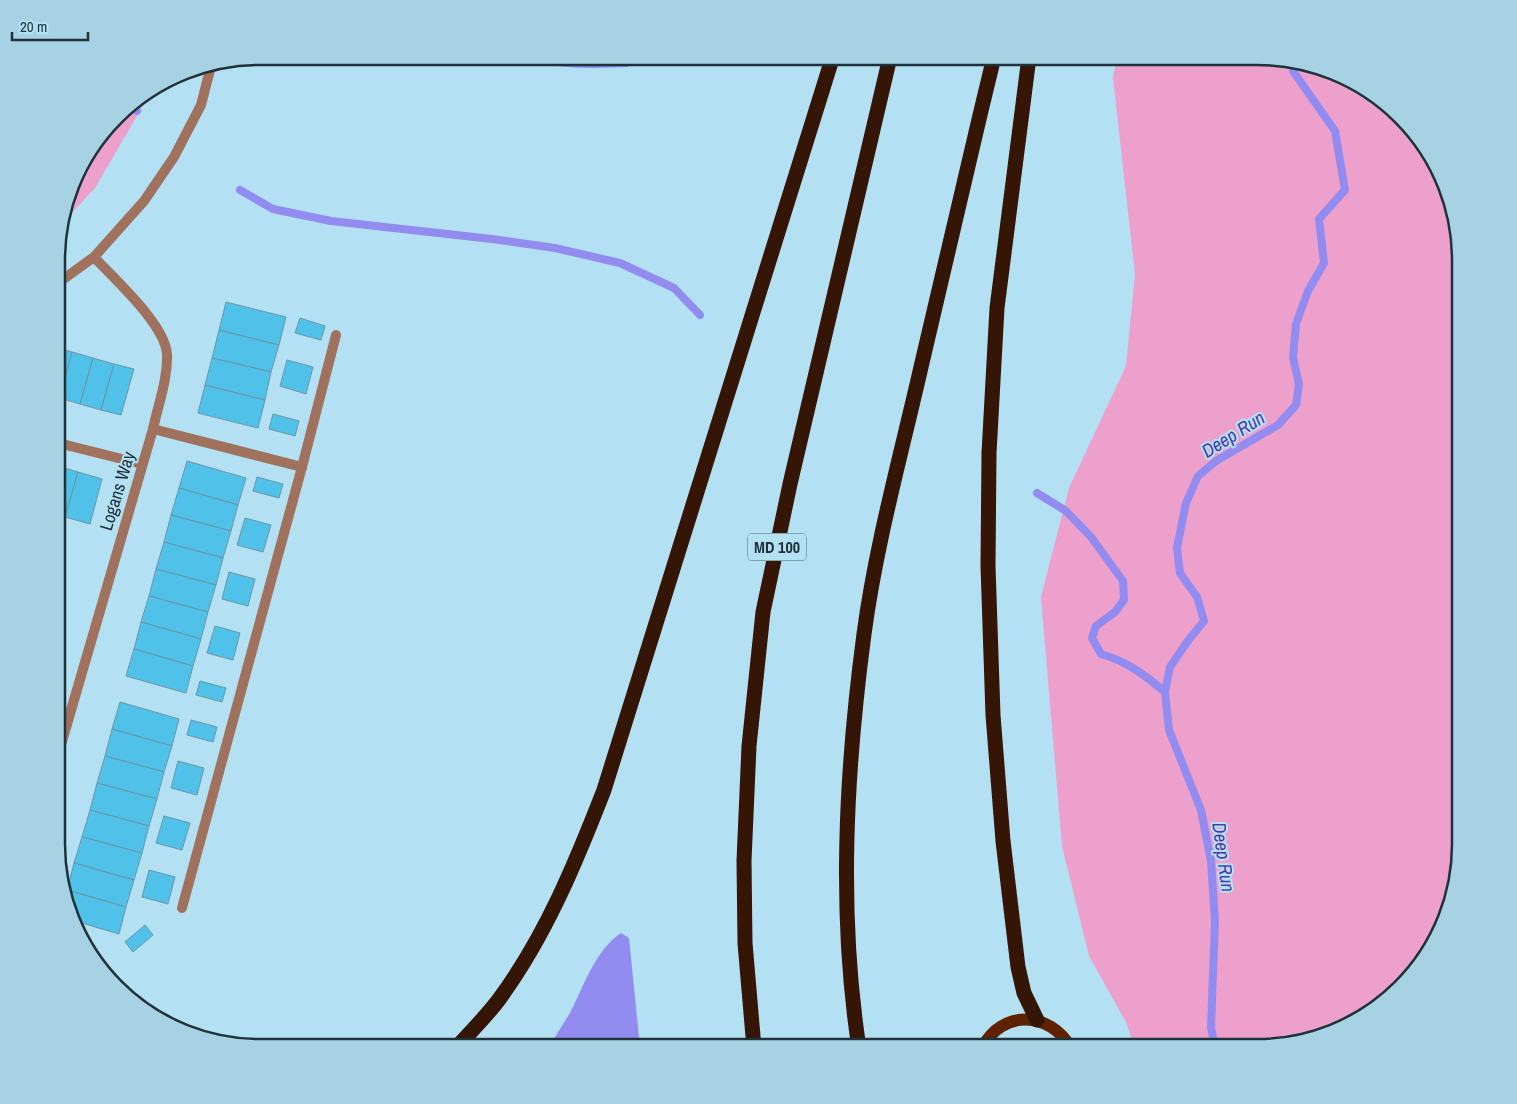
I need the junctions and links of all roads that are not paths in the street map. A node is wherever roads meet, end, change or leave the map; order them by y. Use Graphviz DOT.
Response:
graph roads {
  1 [pos="830,65"];
  2 [pos="888,65"];
  3 [pos="992,65"];
  4 [pos="1028,65"];
  5 [pos="209,72"];
  6 [pos="94,257"];
  7 [pos="65,278"];
  8 [pos="336,335"];
  9 [pos="153,429"];
  10 [pos="65,445"];
  11 [pos="142,464"];
  12 [pos="302,467"];
  13 [pos="65,713"];
  14 [pos="182,908"];
  15 [pos="1037,1020"];
  16 [pos="464,1039"];
  17 [pos="753,1039"];
  18 [pos="857,1039"];
  19 [pos="988,1039"];
  20 [pos="1065,1039"];
  1 -- 16 [label="highway"];
  2 -- 17 [label="highway, MD 100"];
  3 -- 18 [label="highway"];
  4 -- 15 [label="highway"];
  5 -- 6 [label="street"];
  6 -- 7 [label="street"];
  6 -- 9 [label="street, Logans Way"];
  8 -- 12 [label="street"];
  9 -- 11 [label="street, Logans Way"];
  9 -- 12 [label="street"];
  10 -- 11 [label="street"];
  11 -- 13 [label="street, Logans Way"];
  12 -- 14 [label="street"];
  15 -- 19 [label="main road"];
  15 -- 20 [label="main road"];
}
